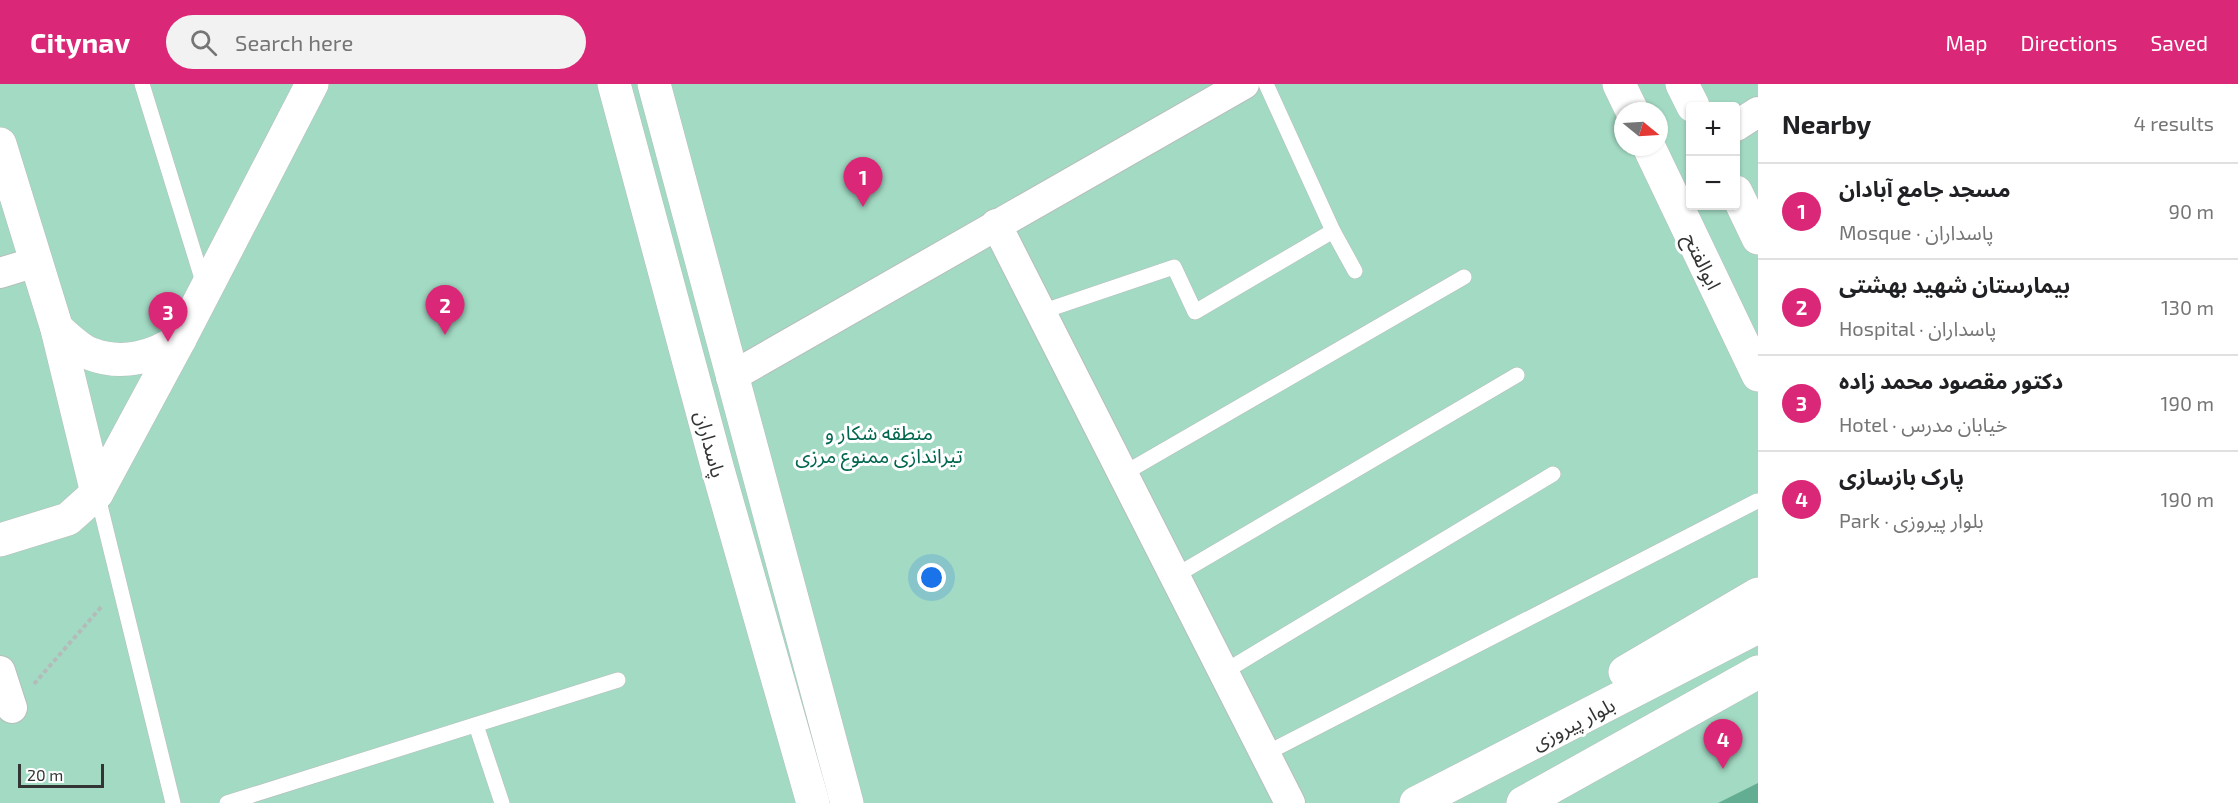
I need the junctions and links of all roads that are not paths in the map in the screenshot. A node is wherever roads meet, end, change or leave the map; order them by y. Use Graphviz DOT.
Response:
graph roads {
  1 [pos="142,84"];
  2 [pos="614,84"];
  3 [pos="654,84"];
  4 [pos="1244,84"];
  5 [pos="1266,84"];
  6 [pos="1619,84"];
  7 [pos="1682,84"];
  8 [pos="308,86"];
  9 [pos="1628,102"];
  10 [pos="1691,102"];
  11 [pos="1758,112"];
  12 [pos="1740,123"];
  13 [pos="0,144"];
  14 [pos="1653,156"];
  15 [pos="1740,200"];
  16 [pos="996,224"];
  17 [pos="1332,231"];
  18 [pos="1758,238"];
  19 [pos="36,261"];
  20 [pos="1355,271"];
  21 [pos="0,273"];
  22 [pos="1464,277"];
  23 [pos="206,290"];
  24 [pos="1041,312"];
  25 [pos="57,329"];
  26 [pos="180,339"];
  27 [pos="1517,375"];
  28 [pos="1758,375"];
  29 [pos="731,377"];
  30 [pos="1123,474"];
  31 [pos="1553,474"];
  32 [pos="97,493"];
  33 [pos="1757,501"];
  34 [pos="0,540"];
  35 [pos="1175,576"];
  36 [pos="1758,594"];
  37 [pos="1758,627"];
  38 [pos="0,671"];
  39 [pos="1224,672"];
  40 [pos="1758,672"];
  41 [pos="618,680"];
  42 [pos="1758,692"];
  43 [pos="12,708"];
  44 [pos="476,725"];
  45 [pos="1568,727"];
  46 [pos="1265,754"];
  47 [pos="172,803"];
  48 [pos="227,803"];
  49 [pos="502,803"];
  50 [pos="813,803"];
  51 [pos="847,803"];
  52 [pos="1290,803"];
  53 [pos="1416,803"];
  54 [pos="1523,803"];
  55 [pos="1543,803"];
  1 -- 23 [label="lane"];
  2 -- 50 [label="street, پاسداران"];
  3 -- 29 [label="street, پاسداران"];
  4 -- 16 [label="street"];
  5 -- 17 [label="lane"];
  6 -- 9 [label="street"];
  7 -- 10 [label="street"];
  8 -- 23 [label="street"];
  11 -- 12 [label="street"];
  13 -- 19 [label="street"];
  14 -- 28 [label="street, ابوالفتح"];
  15 -- 18 [label="street"];
  16 -- 24 [label="street"];
  16 -- 29 [label="street"];
  17 -- 20 [label="lane"];
  17 -- 24 [label="lane"];
  19 -- 21 [label="street"];
  19 -- 25 [label="street"];
  22 -- 30 [label="lane"];
  23 -- 26 [label="street"];
  24 -- 30 [label="street"];
  25 -- 26 [label="street"];
  25 -- 32 [label="street"];
  26 -- 32 [label="street"];
  27 -- 35 [label="lane"];
  29 -- 51 [label="street, پاسداران"];
  30 -- 35 [label="street"];
  31 -- 39 [label="lane"];
  32 -- 34 [label="street"];
  32 -- 47 [label="lane"];
  33 -- 46 [label="lane"];
  35 -- 39 [label="street"];
  36 -- 45 [label="street"];
  37 -- 45 [label="street, بلوار پیروزی"];
  38 -- 43 [label="street"];
  39 -- 46 [label="street"];
  40 -- 54 [label="street"];
  41 -- 44 [label="lane"];
  42 -- 55 [label="street"];
  44 -- 48 [label="lane"];
  44 -- 49 [label="lane"];
  45 -- 53 [label="street, بلوار پیروزی"];
  46 -- 52 [label="street"];
}
